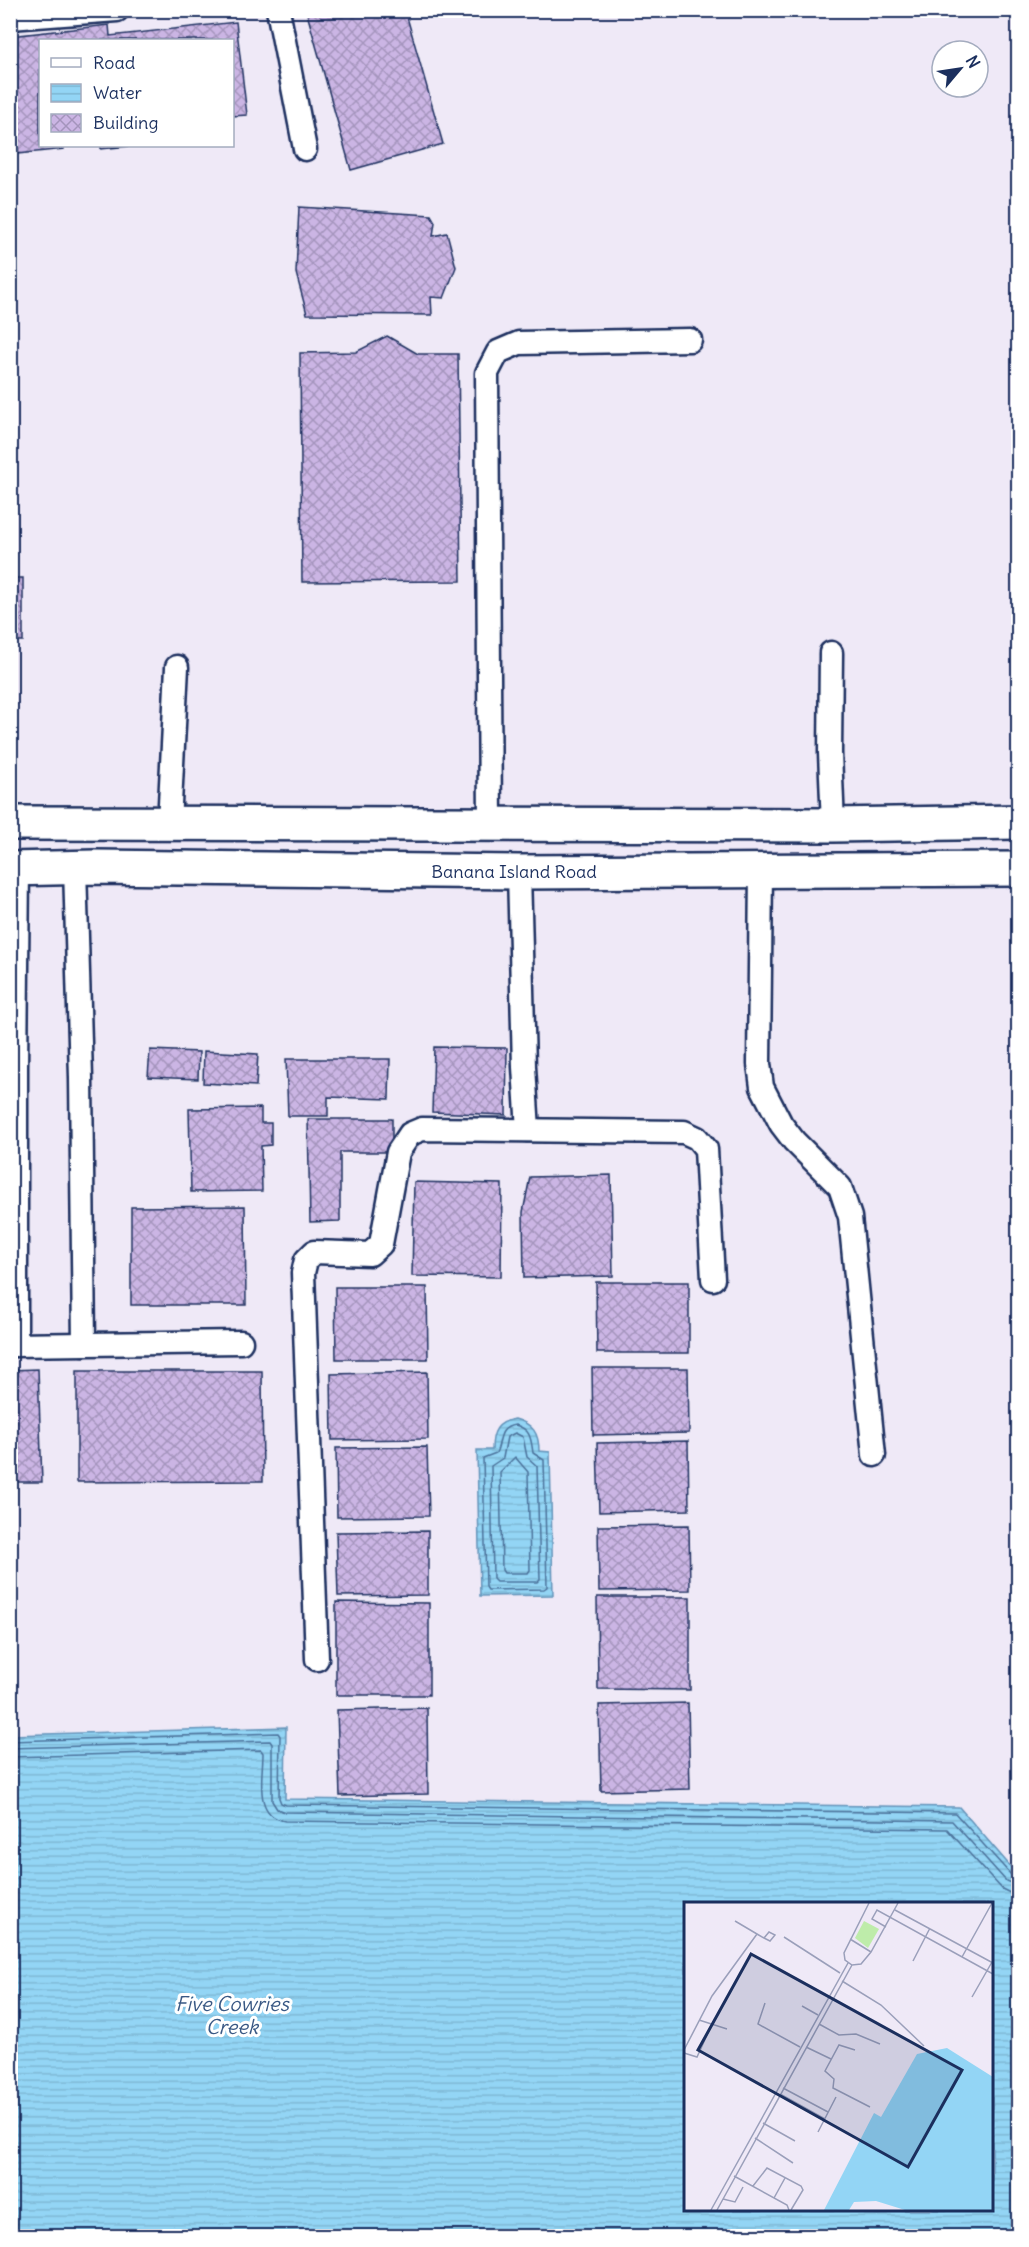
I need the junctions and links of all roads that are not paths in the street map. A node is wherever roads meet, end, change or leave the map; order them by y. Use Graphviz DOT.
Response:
graph roads {
  1 [pos="117,10"];
  2 [pos="278,10"];
  3 [pos="10,18"];
  4 [pos="305,149"];
  5 [pos="690,340"];
  6 [pos="831,653"];
  7 [pos="177,667"];
  8 [pos="1018,822"];
  9 [pos="10,823"];
  10 [pos="169,823"];
  11 [pos="490,824"];
  12 [pos="833,825"];
  13 [pos="75,867"];
  14 [pos="14,869"];
  15 [pos="1018,869"];
  16 [pos="761,870"];
  17 [pos="519,872"];
  18 [pos="528,1130"];
  19 [pos="713,1279"];
  20 [pos="241,1342"];
  21 [pos="84,1344"];
  22 [pos="13,1345"];
  23 [pos="873,1455"];
  24 [pos="317,1659"];
  1 -- 3 [label="lane"];
  2 -- 4 [label="lane"];
  5 -- 11 [label="lane"];
  6 -- 12 [label="lane"];
  7 -- 10 [label="lane"];
  8 -- 12 [label="street"];
  9 -- 10 [label="street"];
  10 -- 11 [label="street"];
  11 -- 12 [label="street"];
  13 -- 14 [label="street, Banana Island Road"];
  13 -- 17 [label="street, Banana Island Road"];
  13 -- 21 [label="lane"];
  14 -- 22 [label="lane"];
  15 -- 16 [label="street, Banana Island Road"];
  16 -- 17 [label="street, Banana Island Road"];
  16 -- 23 [label="lane"];
  17 -- 18 [label="lane"];
  18 -- 19 [label="lane"];
  18 -- 24 [label="lane"];
  20 -- 21 [label="lane"];
  21 -- 22 [label="lane"];
}
